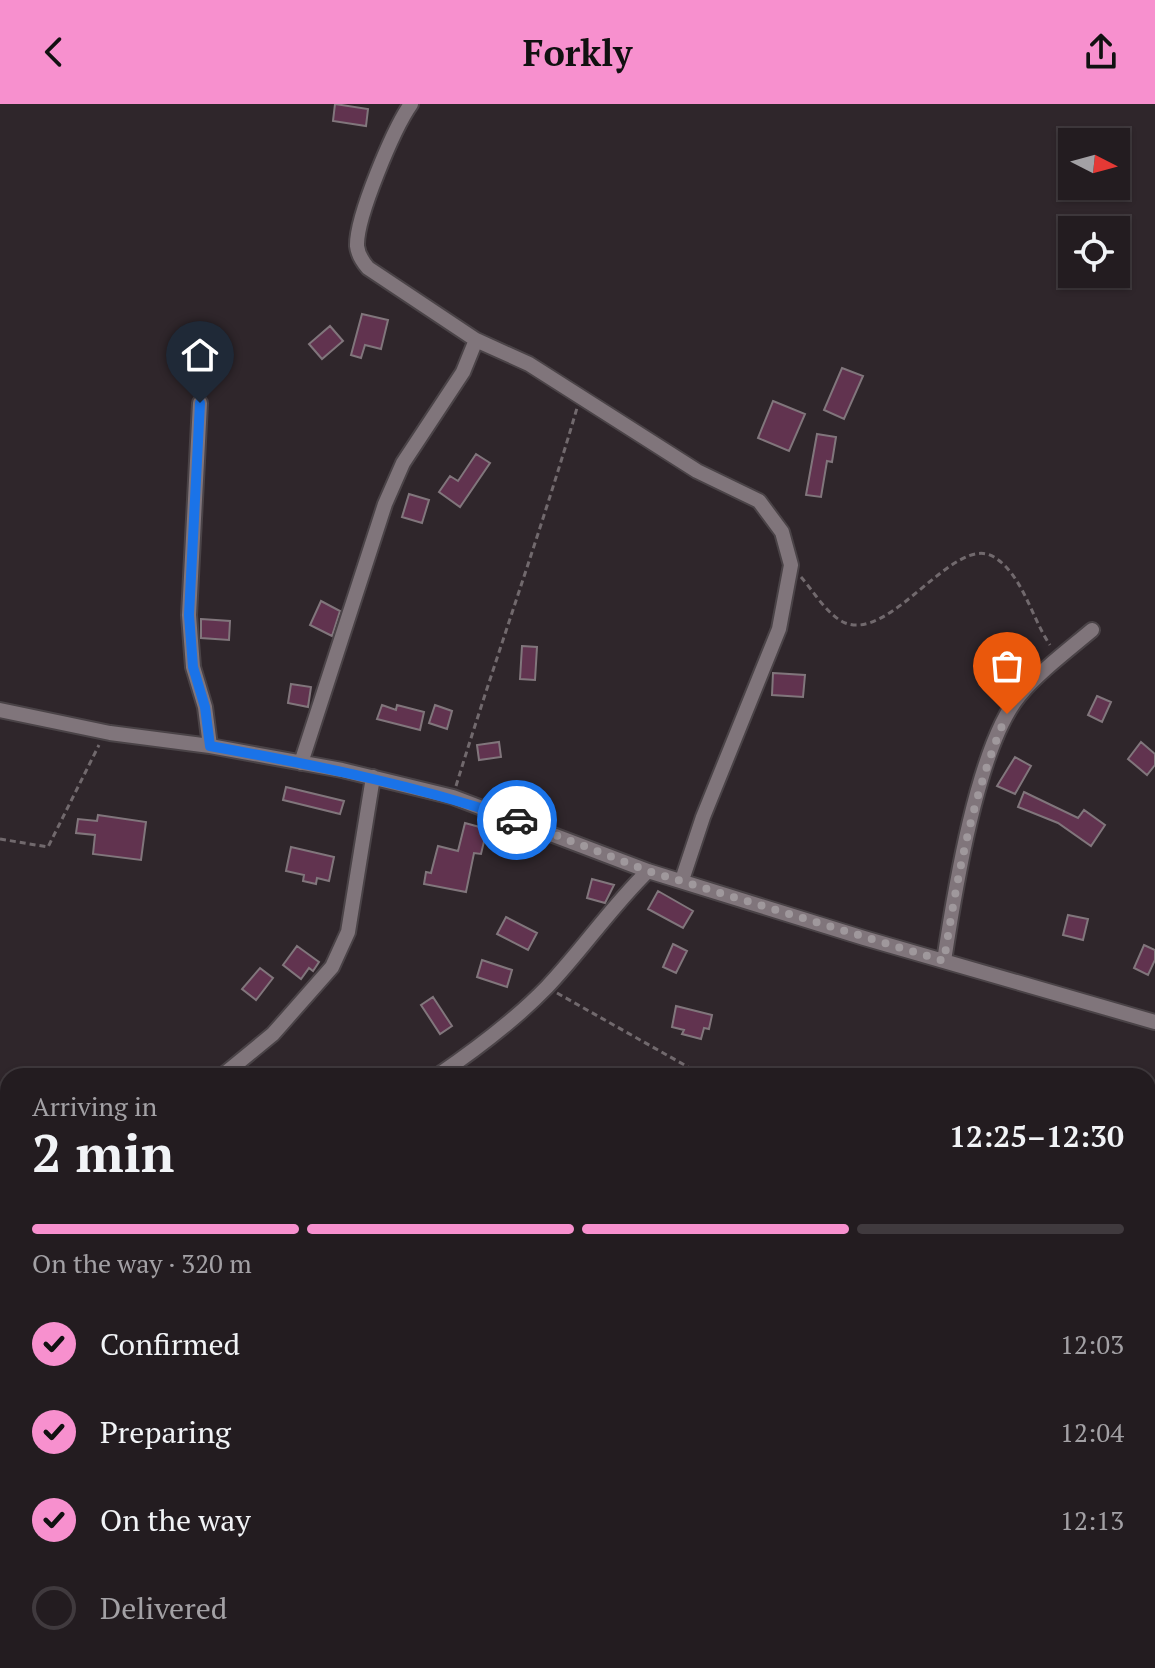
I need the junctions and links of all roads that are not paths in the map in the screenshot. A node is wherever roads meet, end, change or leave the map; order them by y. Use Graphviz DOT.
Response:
graph roads {
  1 [pos="411,104"];
  2 [pos="476,340"];
  3 [pos="200,403"];
  4 [pos="1092,630"];
  5 [pos="0,710"];
  6 [pos="210,746"];
  7 [pos="301,763"];
  8 [pos="373,777"];
  9 [pos="648,871"];
  10 [pos="682,880"];
  11 [pos="944,961"];
  12 [pos="1155,1022"];
  13 [pos="232,1068"];
  14 [pos="449,1068"];
  1 -- 2 [label="street"];
  2 -- 7 [label="street"];
  2 -- 10 [label="street"];
  3 -- 6 [label="street"];
  4 -- 11 [label="street"];
  5 -- 6 [label="street"];
  6 -- 7 [label="street"];
  7 -- 8 [label="street"];
  8 -- 9 [label="street"];
  8 -- 13 [label="street"];
  9 -- 10 [label="street"];
  9 -- 14 [label="street"];
  10 -- 11 [label="street"];
  11 -- 12 [label="street"];
}
